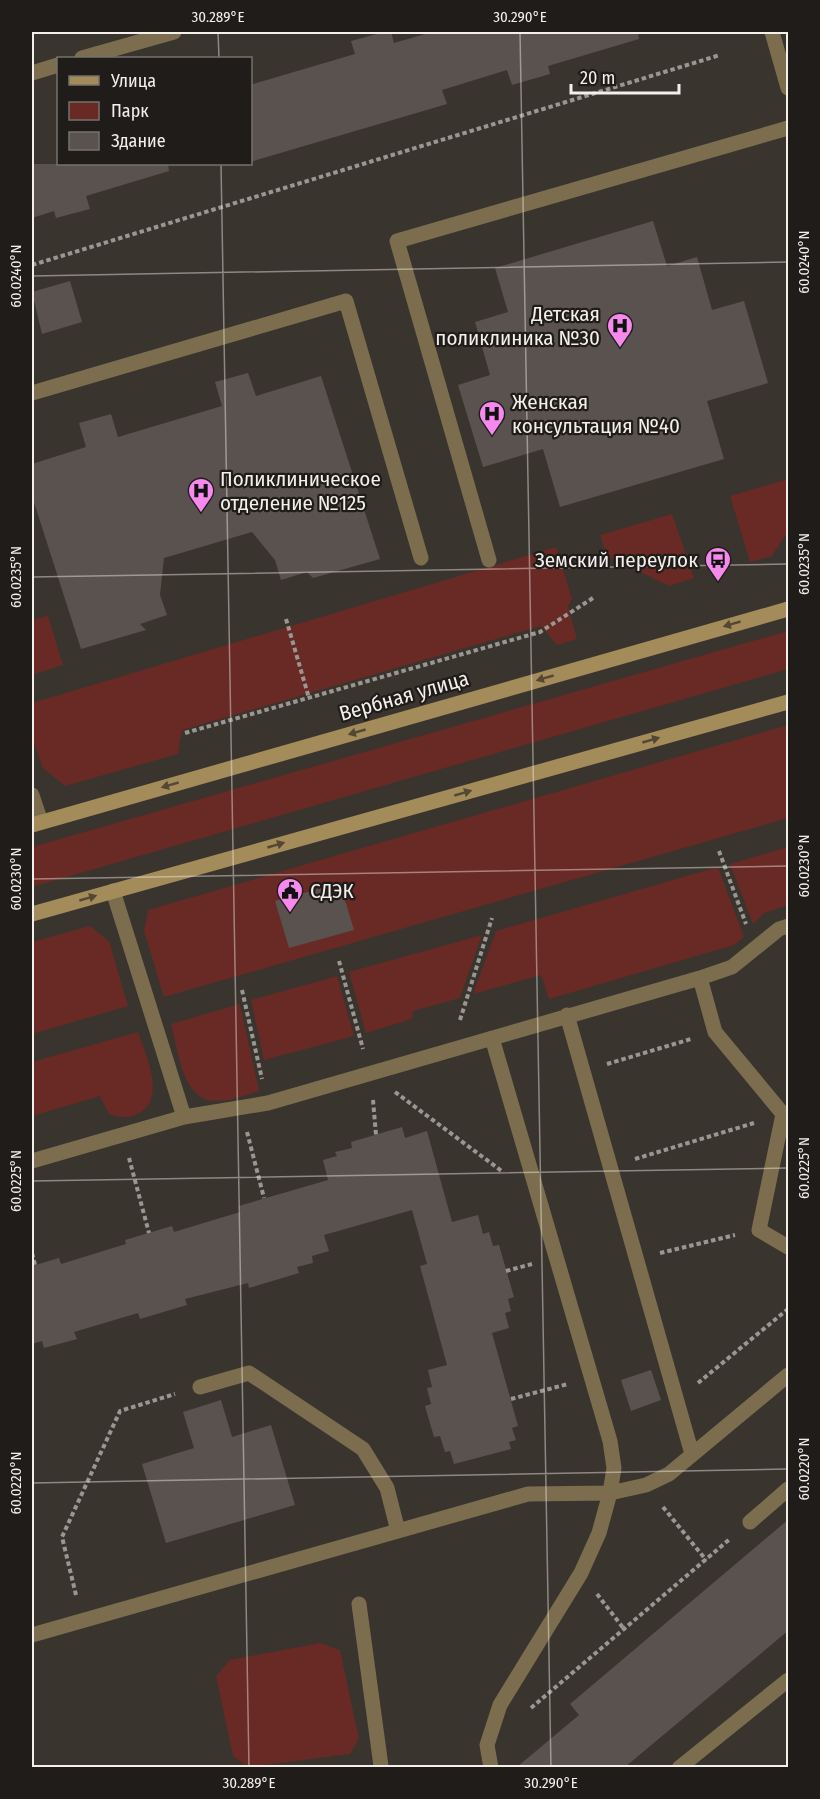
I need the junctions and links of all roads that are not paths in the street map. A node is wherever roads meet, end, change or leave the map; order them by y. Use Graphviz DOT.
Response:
graph roads {
  1 [pos="174,32"];
  2 [pos="772,32"];
  3 [pos="86,57"];
  4 [pos="57,65"];
  5 [pos="32,73"];
  6 [pos="789,88"];
  7 [pos="789,128"];
  8 [pos="32,393"];
  9 [pos="422,558"];
  10 [pos="489,560"];
  11 [pos="789,609"];
  12 [pos="789,702"];
  13 [pos="32,795"];
  14 [pos="36,824"];
  15 [pos="113,891"];
  16 [pos="32,914"];
  17 [pos="789,926"];
  18 [pos="700,978"];
  19 [pos="567,1015"];
  20 [pos="492,1038"];
  21 [pos="184,1117"];
  22 [pos="32,1161"];
  23 [pos="789,1247"];
  24 [pos="788,1377"];
  25 [pos="200,1387"];
  26 [pos="692,1454"];
  27 [pos="789,1490"];
  28 [pos="610,1493"];
  29 [pos="750,1522"];
  30 [pos="398,1531"];
  31 [pos="359,1604"];
  32 [pos="32,1635"];
  33 [pos="789,1680"];
  34 [pos="381,1767"];
  35 [pos="490,1767"];
  36 [pos="679,1767"];
  1 -- 3 [label="street"];
  2 -- 6 [label="street"];
  4 -- 5 [label="street"];
  7 -- 10 [label="street"];
  8 -- 9 [label="street"];
  11 -- 14 [label="main road, Вербная улица, one-way"];
  15 -- 12 [label="main road, one-way"];
  13 -- 14 [label="street"];
  16 -- 15 [label="main road, one-way"];
  15 -- 21 [label="street"];
  17 -- 18 [label="street"];
  18 -- 19 [label="street"];
  18 -- 23 [label="street"];
  19 -- 20 [label="street"];
  19 -- 26 [label="street"];
  20 -- 21 [label="street"];
  20 -- 28 [label="street"];
  21 -- 22 [label="street"];
  24 -- 26 [label="street"];
  25 -- 30 [label="street"];
  26 -- 28 [label="street"];
  27 -- 29 [label="street"];
  28 -- 30 [label="street"];
  28 -- 35 [label="street"];
  30 -- 32 [label="street"];
  31 -- 34 [label="street"];
  33 -- 36 [label="street"];
}
